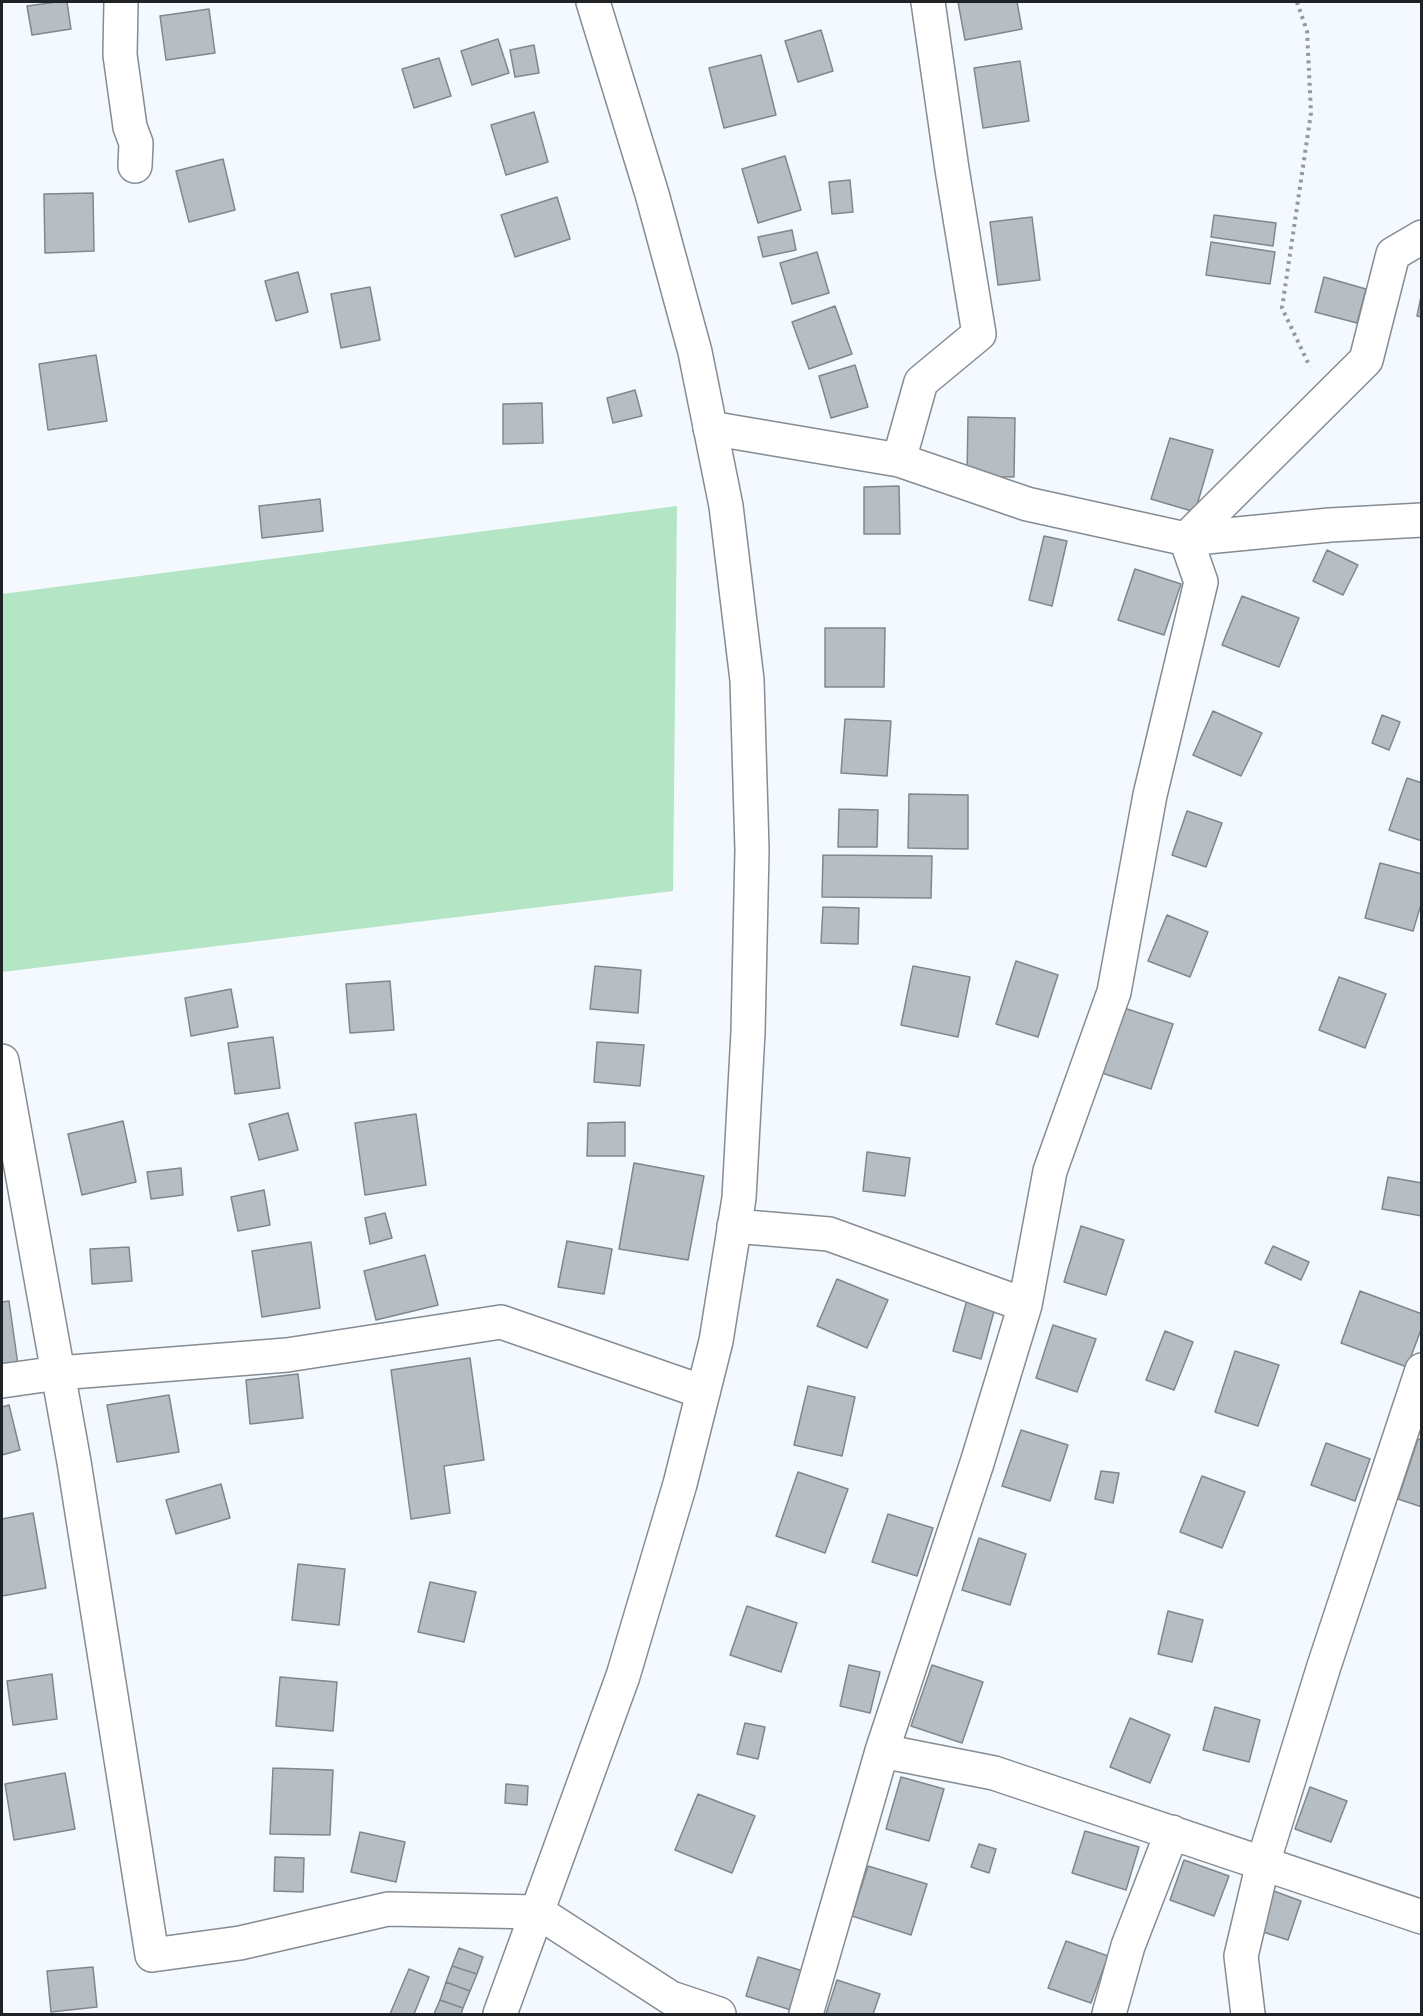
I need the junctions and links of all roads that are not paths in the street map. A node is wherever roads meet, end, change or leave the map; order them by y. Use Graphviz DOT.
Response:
graph roads {
  1 [pos="122,2"];
  2 [pos="593,2"];
  3 [pos="928,2"];
  4 [pos="135,166"];
  5 [pos="1422,237"];
  6 [pos="710,428"];
  7 [pos="899,460"];
  8 [pos="1422,519"];
  9 [pos="1186,539"];
  10 [pos="2,1061"];
  11 [pos="734,1226"];
  12 [pos="1025,1305"];
  13 [pos="1422,1370"];
  14 [pos="58,1373"];
  15 [pos="2,1381"];
  16 [pos="703,1392"];
  17 [pos="882,1751"];
  18 [pos="1172,1832"];
  19 [pos="1263,1863"];
  20 [pos="538,1912"];
  21 [pos="1422,1917"];
  22 [pos="500,2014"];
  23 [pos="719,2014"];
  24 [pos="806,2014"];
  25 [pos="1109,2014"];
  26 [pos="1248,2014"];
  1 -- 4 [label="street"];
  2 -- 6 [label="street"];
  3 -- 7 [label="street"];
  5 -- 9 [label="street"];
  6 -- 7 [label="street"];
  6 -- 11 [label="street"];
  7 -- 9 [label="street"];
  8 -- 9 [label="street"];
  9 -- 12 [label="street"];
  10 -- 14 [label="street"];
  11 -- 12 [label="street"];
  11 -- 16 [label="street"];
  12 -- 17 [label="street"];
  13 -- 19 [label="street"];
  14 -- 15 [label="street"];
  14 -- 16 [label="street"];
  14 -- 20 [label="street"];
  16 -- 20 [label="street"];
  17 -- 18 [label="street"];
  17 -- 24 [label="street"];
  18 -- 19 [label="street"];
  18 -- 25 [label="street"];
  19 -- 21 [label="street"];
  19 -- 26 [label="street"];
  20 -- 22 [label="street"];
  20 -- 23 [label="street"];
}
